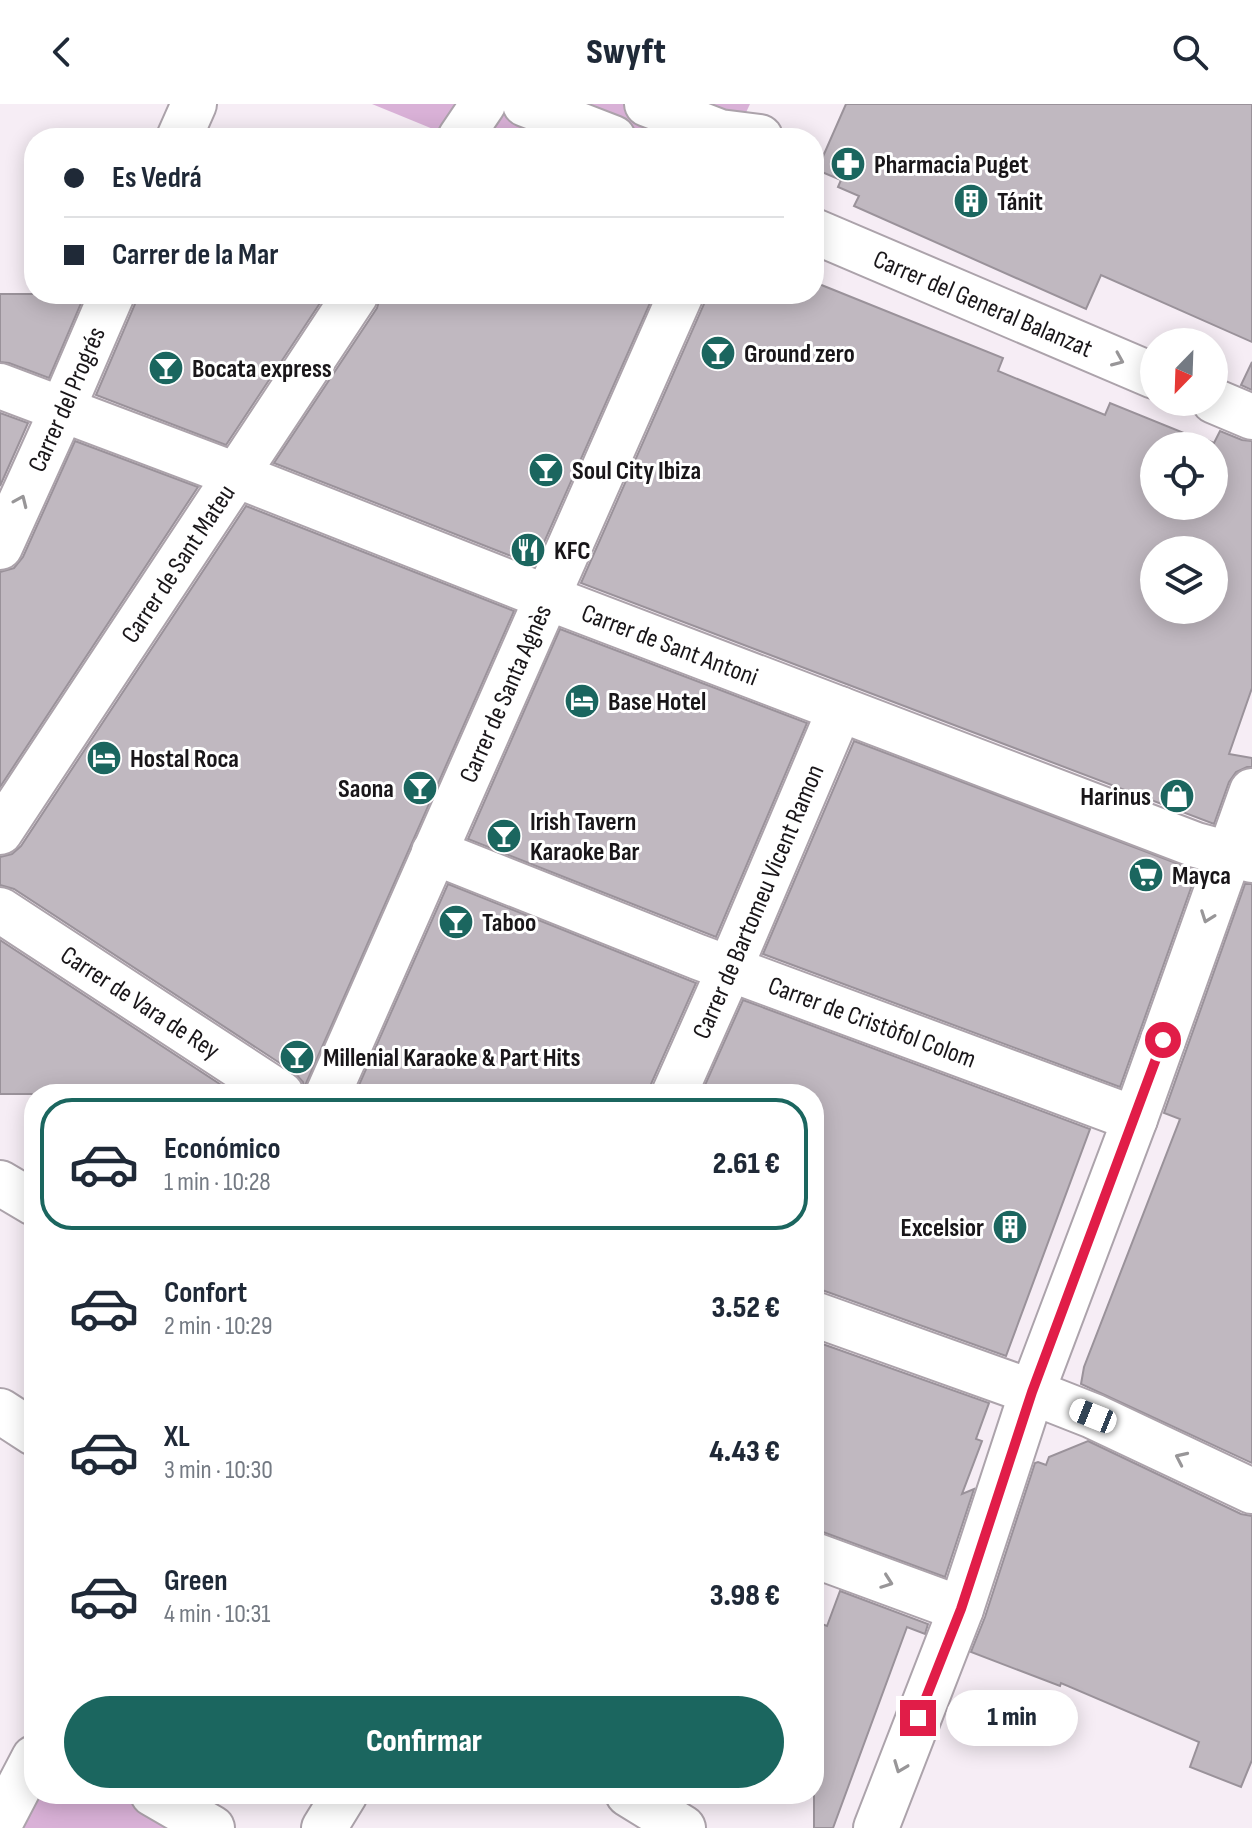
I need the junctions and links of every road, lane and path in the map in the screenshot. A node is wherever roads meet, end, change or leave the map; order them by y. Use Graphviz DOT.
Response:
graph roads {
  1 [pos="194,104"];
  2 [pos="483,104"];
  3 [pos="525,104"];
  4 [pos="647,104"];
  5 [pos="774,104"];
  6 [pos="183,128"];
  7 [pos="467,128"];
  8 [pos="587,128"];
  9 [pos="710,128"];
  10 [pos="764,128"];
  11 [pos="824,235"];
  12 [pos="108,304"];
  13 [pos="349,304"];
  14 [pos="677,304"];
  15 [pos="1140,370"];
  16 [pos="0,386"];
  17 [pos="1228,407"];
  18 [pos="62,410"];
  19 [pos="1252,417"];
  20 [pos="236,475"];
  21 [pos="0,547"];
  22 [pos="546,597"];
  23 [pos="840,709"];
  24 [pos="1252,791"];
  25 [pos="0,832"];
  26 [pos="434,852"];
  27 [pos="1240,857"];
  28 [pos="0,910"];
  29 [pos="730,968"];
  30 [pos="266,1084"];
  31 [pos="332,1084"];
  32 [pos="678,1084"];
  33 [pos="1135,1119"];
  34 [pos="0,1183"];
  35 [pos="24,1197"];
  36 [pos="824,1318"];
  37 [pos="1032,1392"];
  38 [pos="0,1411"];
  39 [pos="24,1427"];
  40 [pos="1252,1491"];
  41 [pos="824,1559"];
  42 [pos="961,1609"];
  43 [pos="24,1775"];
  44 [pos="170,1804"];
  45 [pos="339,1804"];
  46 [pos="644,1804"];
  47 [pos="2,1813"];
  48 [pos="212,1828"];
  49 [pos="324,1828"];
  50 [pos="683,1828"];
  51 [pos="876,1828"];
  1 -- 6 [label="street"];
  2 -- 7 [label="street"];
  3 -- 8 [label="street"];
  4 -- 9 [label="street"];
  5 -- 10 [label="street"];
  11 -- 15 [label="street, Carrer del General Balanzat, one-way"];
  12 -- 18 [label="street, Carrer del Progrés"];
  13 -- 20 [label="street, Carrer de Sant Mateu"];
  14 -- 22 [label="street, Carrer de Santa Agnès"];
  16 -- 18 [label="street, Carrer de Sant Antoni"];
  17 -- 19 [label="street"];
  18 -- 20 [label="street, Carrer de Sant Antoni"];
  21 -- 18 [label="street, Carrer del Progrés, one-way"];
  20 -- 22 [label="street, Carrer de Sant Antoni"];
  20 -- 25 [label="street, Carrer de Sant Mateu"];
  22 -- 23 [label="street, Carrer de Sant Antoni"];
  22 -- 26 [label="street, Carrer de Santa Agnès"];
  23 -- 27 [label="street, Carrer de Sant Antoni"];
  23 -- 29 [label="street, Carrer de Bartomeu Vicent Ramon"];
  24 -- 27 [label="street"];
  26 -- 29 [label="street, Carrer de Cristòfol Colom"];
  26 -- 31 [label="street, Carrer de Santa Agnès"];
  27 -- 33 [label="street, one-way"];
  28 -- 30 [label="street, Carrer de Vara de Rey"];
  29 -- 32 [label="street, Carrer de Bartomeu Vicent Ramon"];
  29 -- 33 [label="street, Carrer de Cristòfol Colom"];
  33 -- 37 [label="street"];
  34 -- 35 [label="street"];
  36 -- 37 [label="street"];
  40 -- 37 [label="street, one-way"];
  37 -- 42 [label="street"];
  38 -- 39 [label="street"];
  41 -- 42 [label="street, one-way"];
  42 -- 51 [label="street, one-way"];
  43 -- 47 [label="street"];
  44 -- 48 [label="street"];
  45 -- 49 [label="street"];
  46 -- 50 [label="street"];
}
